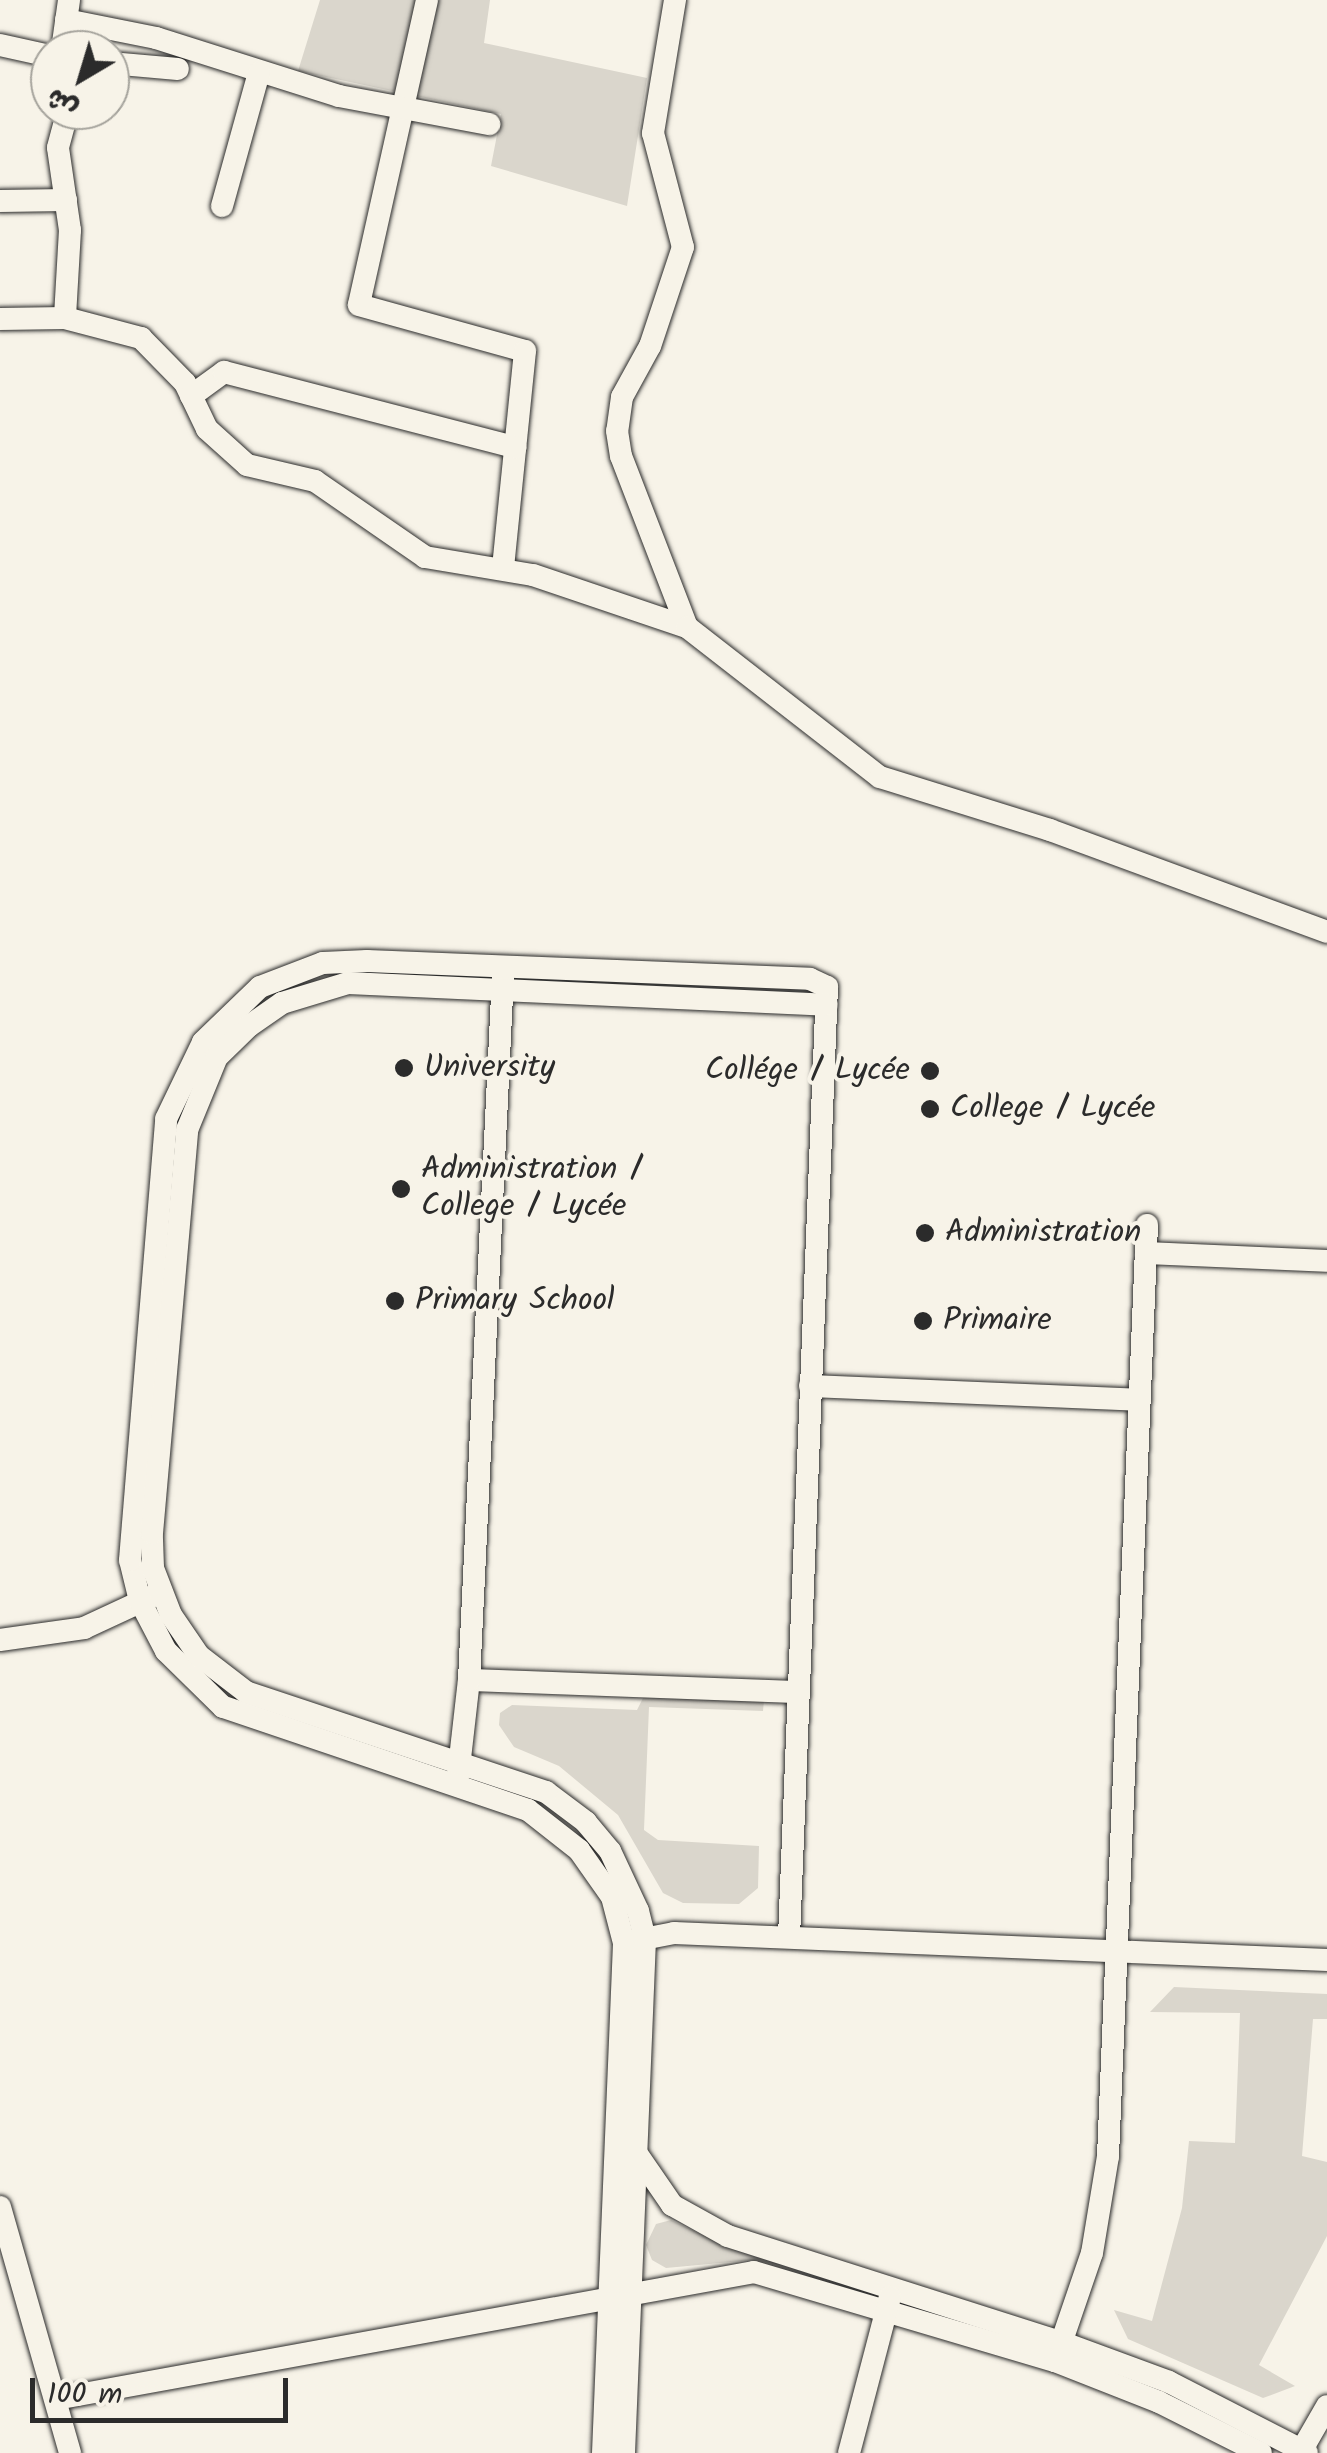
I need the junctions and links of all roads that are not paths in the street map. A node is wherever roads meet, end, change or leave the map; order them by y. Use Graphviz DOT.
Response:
graph roads {
  1 [pos="427,0"];
  2 [pos="675,0"];
  3 [pos="68,10"];
  4 [pos="0,45"];
  5 [pos="30,52"];
  6 [pos="130,65"];
  7 [pos="178,69"];
  8 [pos="259,73"];
  9 [pos="402,108"];
  10 [pos="489,124"];
  11 [pos="63,130"];
  12 [pos="66,200"];
  13 [pos="0,201"];
  14 [pos="222,206"];
  15 [pos="0,318"];
  16 [pos="65,318"];
  17 [pos="191,396"];
  18 [pos="515,446"];
  19 [pos="503,568"];
  20 [pos="687,627"];
  21 [pos="1327,932"];
  22 [pos="502,978"];
  23 [pos="1147,1225"];
  24 [pos="1146,1253"];
  25 [pos="1327,1261"];
  26 [pos="810,1386"];
  27 [pos="1139,1400"];
  28 [pos="150,1598"];
  29 [pos="0,1640"];
  30 [pos="470,1680"];
  31 [pos="798,1692"];
  32 [pos="459,1774"];
  33 [pos="788,1937"];
  34 [pos="634,1941"];
  35 [pos="1117,1950"];
  36 [pos="1327,1960"];
  37 [pos="636,2152"];
  38 [pos="0,2207"];
  39 [pos="633,2214"];
  40 [pos="689,2217"];
  41 [pos="613,2234"];
  42 [pos="620,2297"];
  43 [pos="890,2298"];
  44 [pos="1058,2351"];
  45 [pos="56,2399"];
  46 [pos="1327,2406"];
  47 [pos="1302,2452"];
  48 [pos="70,2453"];
  49 [pos="603,2453"];
  50 [pos="624,2453"];
  51 [pos="849,2453"];
  52 [pos="1261,2453"];
  1 -- 9 [label="street"];
  2 -- 20 [label="street"];
  3 -- 8 [label="street"];
  4 -- 5 [label="street"];
  6 -- 7 [label="street"];
  8 -- 9 [label="street"];
  8 -- 14 [label="street"];
  9 -- 10 [label="street"];
  9 -- 18 [label="street"];
  11 -- 12 [label="street"];
  12 -- 13 [label="street"];
  12 -- 16 [label="street"];
  15 -- 16 [label="street"];
  16 -- 17 [label="street"];
  17 -- 18 [label="street"];
  17 -- 19 [label="street"];
  18 -- 19 [label="street"];
  19 -- 20 [label="street"];
  20 -- 21 [label="street"];
  22 -- 26 [label="street"];
  22 -- 28 [label="street"];
  22 -- 30 [label="street"];
  23 -- 24 [label="street"];
  24 -- 25 [label="street"];
  24 -- 27 [label="street"];
  26 -- 27 [label="street"];
  26 -- 31 [label="street"];
  27 -- 35 [label="street"];
  28 -- 29 [label="street"];
  28 -- 32 [label="street"];
  30 -- 31 [label="street"];
  30 -- 32 [label="street"];
  31 -- 33 [label="street"];
  32 -- 34 [label="street"];
  33 -- 34 [label="street"];
  33 -- 35 [label="street"];
  34 -- 37 [label="street"];
  34 -- 41 [label="street"];
  35 -- 36 [label="street"];
  35 -- 44 [label="street"];
  37 -- 39 [label="street"];
  37 -- 40 [label="street"];
  38 -- 45 [label="street"];
  39 -- 40 [label="street"];
  39 -- 41 [label="street"];
  39 -- 42 [label="street"];
  40 -- 43 [label="street"];
  41 -- 42 [label="street"];
  42 -- 43 [label="street"];
  42 -- 45 [label="street"];
  42 -- 49 [label="street"];
  42 -- 50 [label="street"];
  43 -- 44 [label="street"];
  43 -- 51 [label="street"];
  44 -- 47 [label="street"];
  44 -- 52 [label="street"];
  45 -- 48 [label="street"];
  46 -- 47 [label="street"];
}
